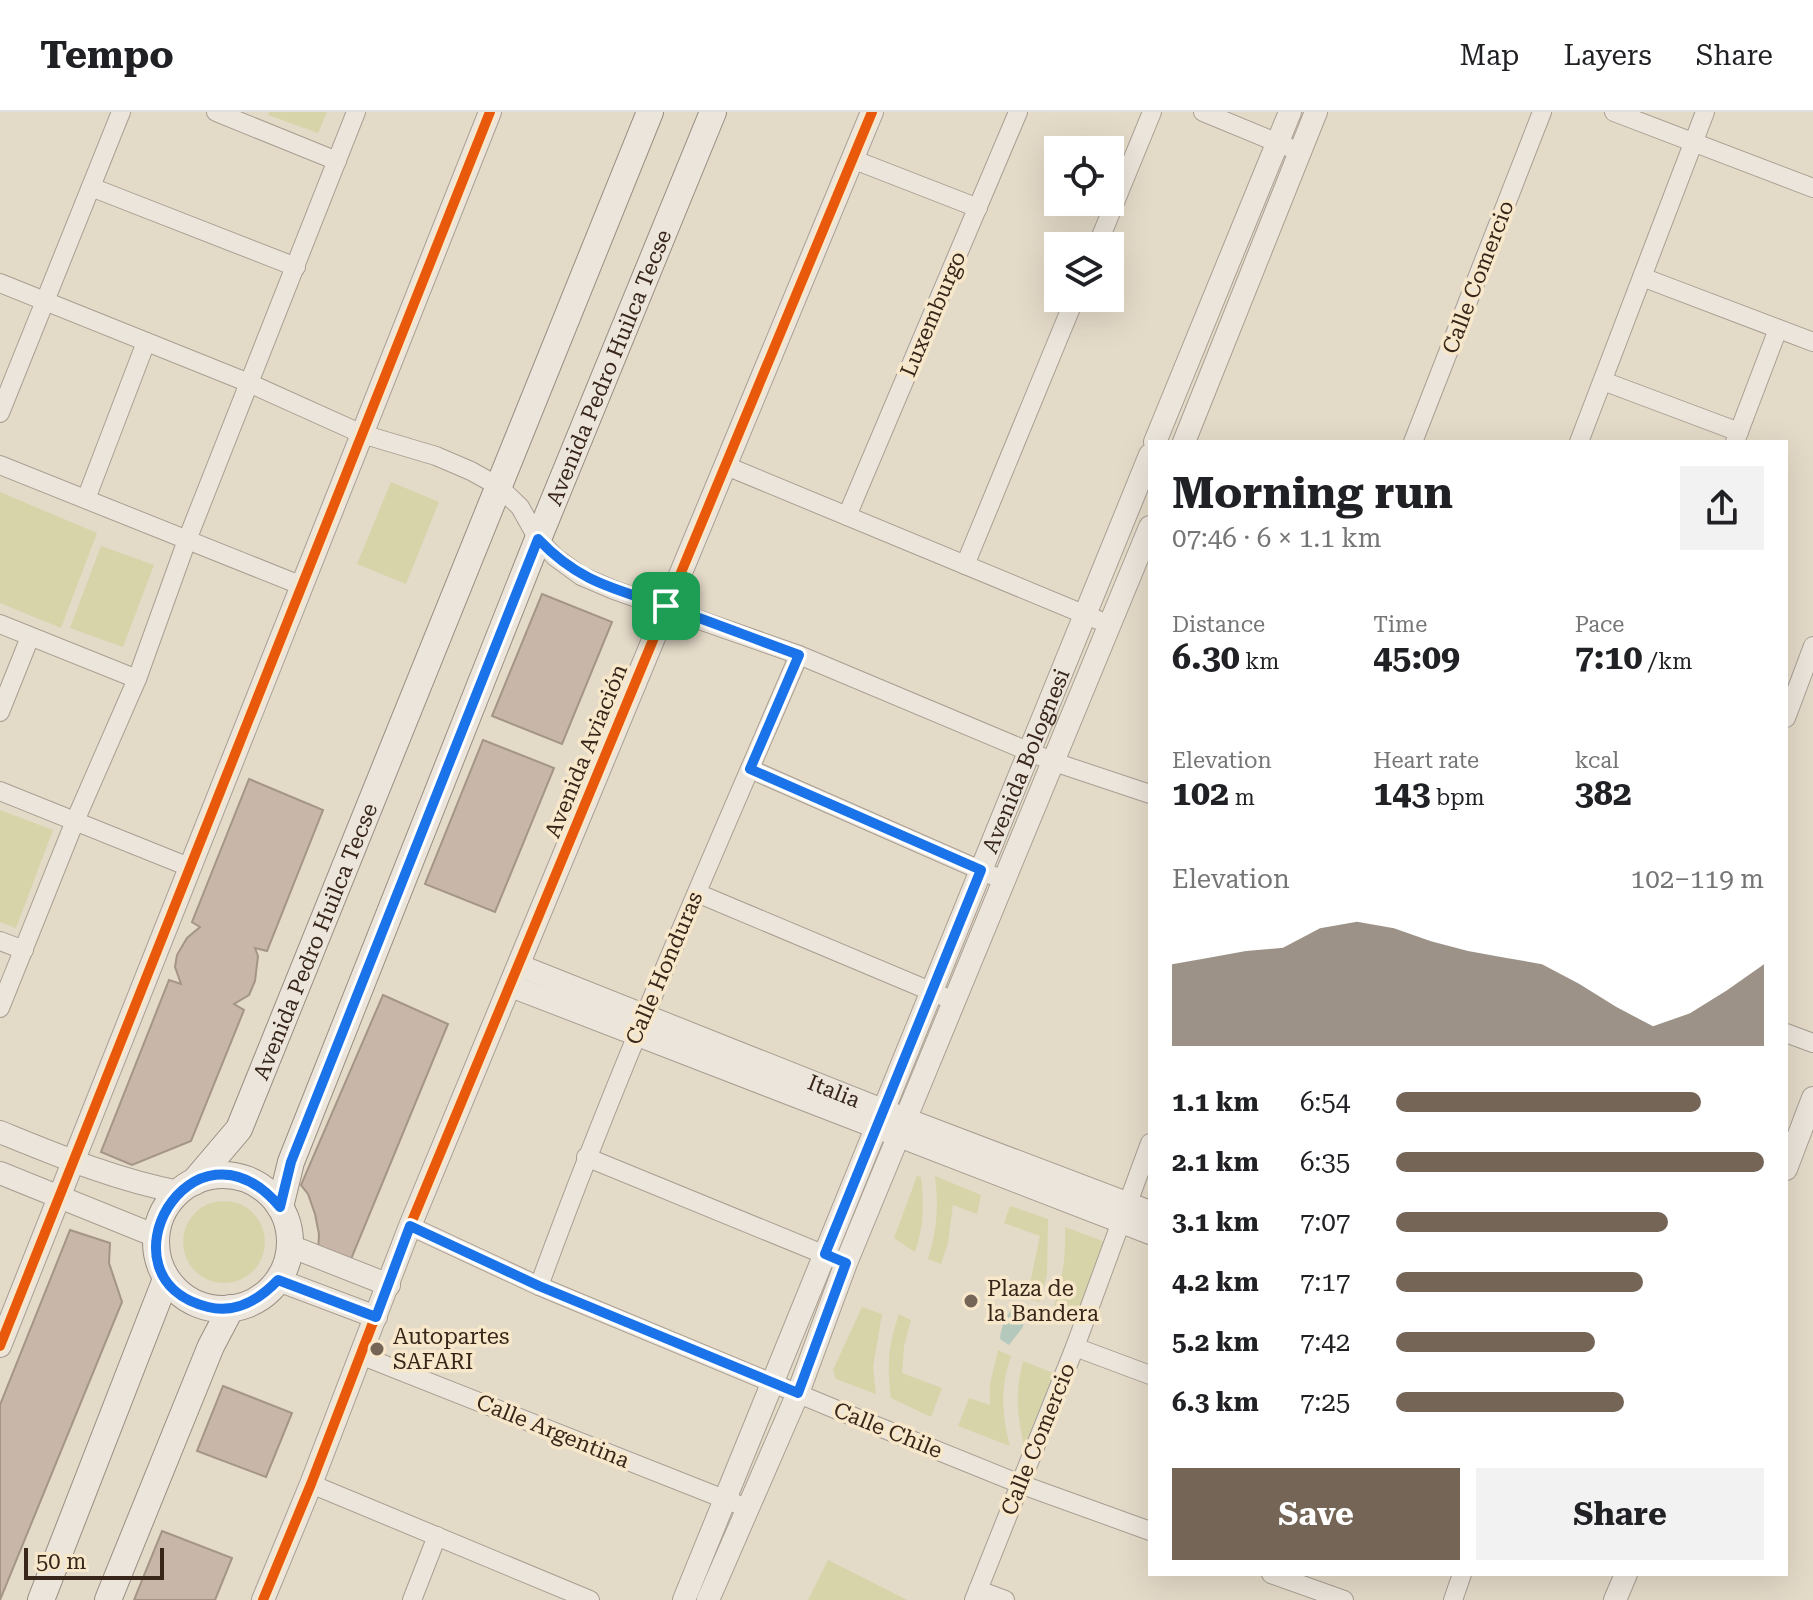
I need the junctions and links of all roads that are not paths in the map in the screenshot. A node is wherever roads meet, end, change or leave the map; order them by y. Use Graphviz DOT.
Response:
graph roads {
  1 [pos="121,112"];
  2 [pos="216,112"];
  3 [pos="356,112"];
  4 [pos="490,112"];
  5 [pos="650,112"];
  6 [pos="713,112"];
  7 [pos="872,112"];
  8 [pos="1018,112"];
  9 [pos="1152,112"];
  10 [pos="1203,112"];
  11 [pos="1290,112"];
  12 [pos="1316,112"];
  13 [pos="1542,112"];
  14 [pos="1614,112"];
  15 [pos="1705,112"];
  16 [pos="1693,142"];
  17 [pos="1277,143"];
  18 [pos="1300,152"];
  19 [pos="852,159"];
  20 [pos="337,161"];
  21 [pos="91,187"];
  22 [pos="1813,188"];
  23 [pos="978,208"];
  24 [pos="1103,232"];
  25 [pos="296,267"];
  26 [pos="1642,277"];
  27 [pos="0,283"];
  28 [pos="45,301"];
  29 [pos="1069,312"];
  30 [pos="1778,329"];
  31 [pos="146,342"];
  32 [pos="1813,342"];
  33 [pos="1603,381"];
  34 [pos="249,383"];
  35 [pos="0,413"];
  36 [pos="362,434"];
  37 [pos="1737,437"];
  38 [pos="1156,440"];
  39 [pos="1185,440"];
  40 [pos="1414,440"];
  41 [pos="1580,440"];
  42 [pos="1148,460"];
  43 [pos="0,465"];
  44 [pos="724,465"];
  45 [pos="498,486"];
  46 [pos="86,499"];
  47 [pos="847,516"];
  48 [pos="1148,532"];
  49 [pos="538,539"];
  50 [pos="187,540"];
  51 [pos="965,565"];
  52 [pos="300,585"];
  53 [pos="666,606"];
  54 [pos="1085,615"];
  55 [pos="0,624"];
  56 [pos="1110,625"];
  57 [pos="30,637"];
  58 [pos="1813,646"];
  59 [pos="799,655"];
  60 [pos="137,679"];
  61 [pos="0,712"];
  62 [pos="1788,713"];
  63 [pos="1029,752"];
  64 [pos="1054,762"];
  65 [pos="750,769"];
  66 [pos="0,791"];
  67 [pos="1148,793"];
  68 [pos="75,821"];
  69 [pos="189,867"];
  70 [pos="981,870"];
  71 [pos="1005,881"];
  72 [pos="697,893"];
  73 [pos="0,941"];
  74 [pos="24,950"];
  75 [pos="516,976"];
  76 [pos="932,992"];
  77 [pos="954,1001"];
  78 [pos="0,1008"];
  79 [pos="640,1024"];
  80 [pos="1788,1034"];
  81 [pos="1813,1043"];
  82 [pos="1813,1098"];
  83 [pos="880,1119"];
  84 [pos="901,1127"];
  85 [pos="0,1132"];
  86 [pos="1148,1148"];
  87 [pos="586,1157"];
  88 [pos="72,1162"];
  89 [pos="1788,1164"];
  90 [pos="0,1173"];
  91 [pos="186,1187"];
  92 [pos="59,1196"];
  93 [pos="280,1207"];
  94 [pos="1148,1212"];
  95 [pos="1124,1213"];
  96 [pos="410,1226"];
  97 [pos="1148,1231"];
  98 [pos="156,1236"];
  99 [pos="290,1246"];
  100 [pos="835,1259"];
  101 [pos="166,1279"];
  102 [pos="278,1280"];
  103 [pos="389,1285"];
  104 [pos="539,1286"];
  105 [pos="231,1308"];
  106 [pos="376,1317"];
  107 [pos="0,1346"];
  108 [pos="1075,1347"];
  109 [pos="360,1355"];
  110 [pos="1148,1374"];
  111 [pos="774,1381"];
  112 [pos="798,1393"];
  113 [pos="311,1484"];
  114 [pos="1020,1484"];
  115 [pos="725,1499"];
  116 [pos="747,1508"];
  117 [pos="1148,1530"];
  118 [pos="437,1536"];
  119 [pos="1277,1576"];
  120 [pos="1461,1576"];
  121 [pos="1625,1576"];
  122 [pos="552,1592"];
  123 [pos="976,1595"];
  124 [pos="41,1600"];
  125 [pos="108,1600"];
  126 [pos="263,1600"];
  127 [pos="412,1600"];
  128 [pos="590,1600"];
  129 [pos="684,1600"];
  130 [pos="708,1600"];
  131 [pos="1005,1600"];
  132 [pos="1344,1600"];
  133 [pos="1453,1600"];
  134 [pos="1615,1600"];
  1 -- 21 [label="street"];
  2 -- 20 [label="street"];
  3 -- 20 [label="street"];
  4 -- 36 [label="street"];
  5 -- 45 [label="main road, Avenida Pedro Huilca Tecse"];
  6 -- 49 [label="main road, Avenida Pedro Huilca Tecse"];
  7 -- 19 [label="street, Avenida Aviación"];
  8 -- 23 [label="street, Luxemburgo"];
  9 -- 24 [label="street"];
  10 -- 17 [label="street"];
  11 -- 17 [label="street"];
  12 -- 18 [label="street"];
  13 -- 40 [label="street, Calle Comercio"];
  14 -- 16 [label="street"];
  15 -- 16 [label="street"];
  16 -- 22 [label="street"];
  16 -- 26 [label="street"];
  17 -- 18 [label="street"];
  17 -- 38 [label="street"];
  18 -- 39 [label="street"];
  19 -- 23 [label="street"];
  19 -- 44 [label="street, Avenida Aviación"];
  20 -- 25 [label="street"];
  21 -- 25 [label="street"];
  21 -- 28 [label="street"];
  23 -- 47 [label="street, Luxemburgo"];
  25 -- 34 [label="street"];
  26 -- 30 [label="street"];
  26 -- 33 [label="street"];
  27 -- 28 [label="street"];
  28 -- 31 [label="street"];
  28 -- 35 [label="street"];
  29 -- 51 [label="street"];
  30 -- 32 [label="street"];
  30 -- 37 [label="street"];
  31 -- 34 [label="street"];
  31 -- 46 [label="street"];
  33 -- 37 [label="street"];
  33 -- 41 [label="street"];
  34 -- 36 [label="street"];
  34 -- 50 [label="street"];
  36 -- 45 [label="street"];
  36 -- 52 [label="street"];
  42 -- 54 [label="street, Avenida Bolognesi"];
  43 -- 46 [label="street"];
  44 -- 47 [label="street"];
  44 -- 53 [label="street, Avenida Aviación"];
  45 -- 49 [label="street"];
  45 -- 91 [label="main road, Avenida Pedro Huilca Tecse"];
  46 -- 50 [label="street"];
  47 -- 51 [label="street"];
  48 -- 56 [label="street, Avenida Bolognesi"];
  49 -- 53 [label="street"];
  49 -- 93 [label="main road, Avenida Pedro Huilca Tecse"];
  50 -- 52 [label="street"];
  50 -- 60 [label="street"];
  51 -- 54 [label="street"];
  52 -- 69 [label="street"];
  53 -- 59 [label="street"];
  53 -- 75 [label="street, Avenida Aviación"];
  54 -- 56 [label="street"];
  54 -- 63 [label="street, Avenida Bolognesi"];
  55 -- 57 [label="street"];
  56 -- 64 [label="street, Avenida Bolognesi"];
  57 -- 60 [label="street"];
  57 -- 61 [label="street"];
  58 -- 62 [label="street"];
  59 -- 63 [label="street"];
  59 -- 65 [label="street, Calle Honduras"];
  60 -- 68 [label="street"];
  63 -- 64 [label="street"];
  63 -- 70 [label="street, Avenida Bolognesi"];
  64 -- 67 [label="street"];
  64 -- 71 [label="street, Avenida Bolognesi"];
  65 -- 70 [label="street"];
  65 -- 72 [label="street, Calle Honduras"];
  66 -- 68 [label="street"];
  68 -- 69 [label="street"];
  68 -- 74 [label="street"];
  69 -- 88 [label="street"];
  70 -- 71 [label="street"];
  70 -- 76 [label="street, Avenida Bolognesi"];
  71 -- 77 [label="street, Avenida Bolognesi"];
  72 -- 76 [label="street"];
  72 -- 79 [label="street, Calle Honduras"];
  73 -- 74 [label="street"];
  74 -- 78 [label="street"];
  75 -- 79 [label="street, Italia"];
  75 -- 96 [label="street, Avenida Aviación"];
  76 -- 77 [label="street"];
  76 -- 83 [label="street, Avenida Bolognesi"];
  77 -- 84 [label="street, Avenida Bolognesi"];
  79 -- 83 [label="street, Italia"];
  79 -- 87 [label="street, Calle Honduras"];
  80 -- 81 [label="street"];
  82 -- 89 [label="street"];
  83 -- 84 [label="street, Italia"];
  83 -- 100 [label="street, Avenida Bolognesi"];
  84 -- 95 [label="street, Italia"];
  84 -- 100 [label="street, Avenida Bolognesi"];
  85 -- 88 [label="street"];
  86 -- 95 [label="street, Calle Comercio"];
  87 -- 100 [label="street"];
  87 -- 104 [label="street, Calle Honduras"];
  88 -- 91 [label="street"];
  88 -- 92 [label="street"];
  90 -- 92 [label="street"];
  91 -- 93 [label="main road"];
  91 -- 98 [label="main road"];
  92 -- 98 [label="street"];
  92 -- 107 [label="street"];
  93 -- 99 [label="main road"];
  94 -- 95 [label="street, Italia"];
  95 -- 97 [label="street"];
  95 -- 108 [label="street, Calle Comercio"];
  96 -- 103 [label="street, Avenida Aviación"];
  96 -- 104 [label="street, Calle Chile"];
  98 -- 101 [label="main road"];
  99 -- 102 [label="main road"];
  99 -- 103 [label="street"];
  100 -- 111 [label="street, Avenida Bolognesi"];
  100 -- 112 [label="street, Avenida Bolognesi"];
  101 -- 105 [label="main road"];
  101 -- 124 [label="main road"];
  102 -- 105 [label="main road"];
  102 -- 106 [label="street"];
  103 -- 106 [label="street, Avenida Aviación"];
  104 -- 111 [label="street, Calle Chile"];
  105 -- 125 [label="main road"];
  106 -- 109 [label="street, Avenida Aviación"];
  108 -- 110 [label="street"];
  108 -- 114 [label="street, Calle Comercio"];
  109 -- 113 [label="street, Avenida Aviación"];
  109 -- 115 [label="street, Calle Argentina"];
  111 -- 112 [label="street, Calle Chile"];
  111 -- 115 [label="street, Avenida Bolognesi"];
  112 -- 114 [label="street, Calle Chile"];
  112 -- 116 [label="street, Avenida Bolognesi"];
  113 -- 118 [label="street"];
  113 -- 126 [label="street, Avenida Aviación"];
  114 -- 117 [label="street, Calle Chile"];
  114 -- 123 [label="street, Calle Comercio"];
  115 -- 116 [label="street, Calle Argentina"];
  115 -- 129 [label="street, Avenida Bolognesi"];
  116 -- 130 [label="street, Avenida Bolognesi"];
  118 -- 122 [label="street"];
  118 -- 127 [label="street"];
  119 -- 132 [label="street"];
  120 -- 133 [label="street"];
  121 -- 134 [label="street"];
  122 -- 128 [label="street"];
  123 -- 131 [label="street"];
}
